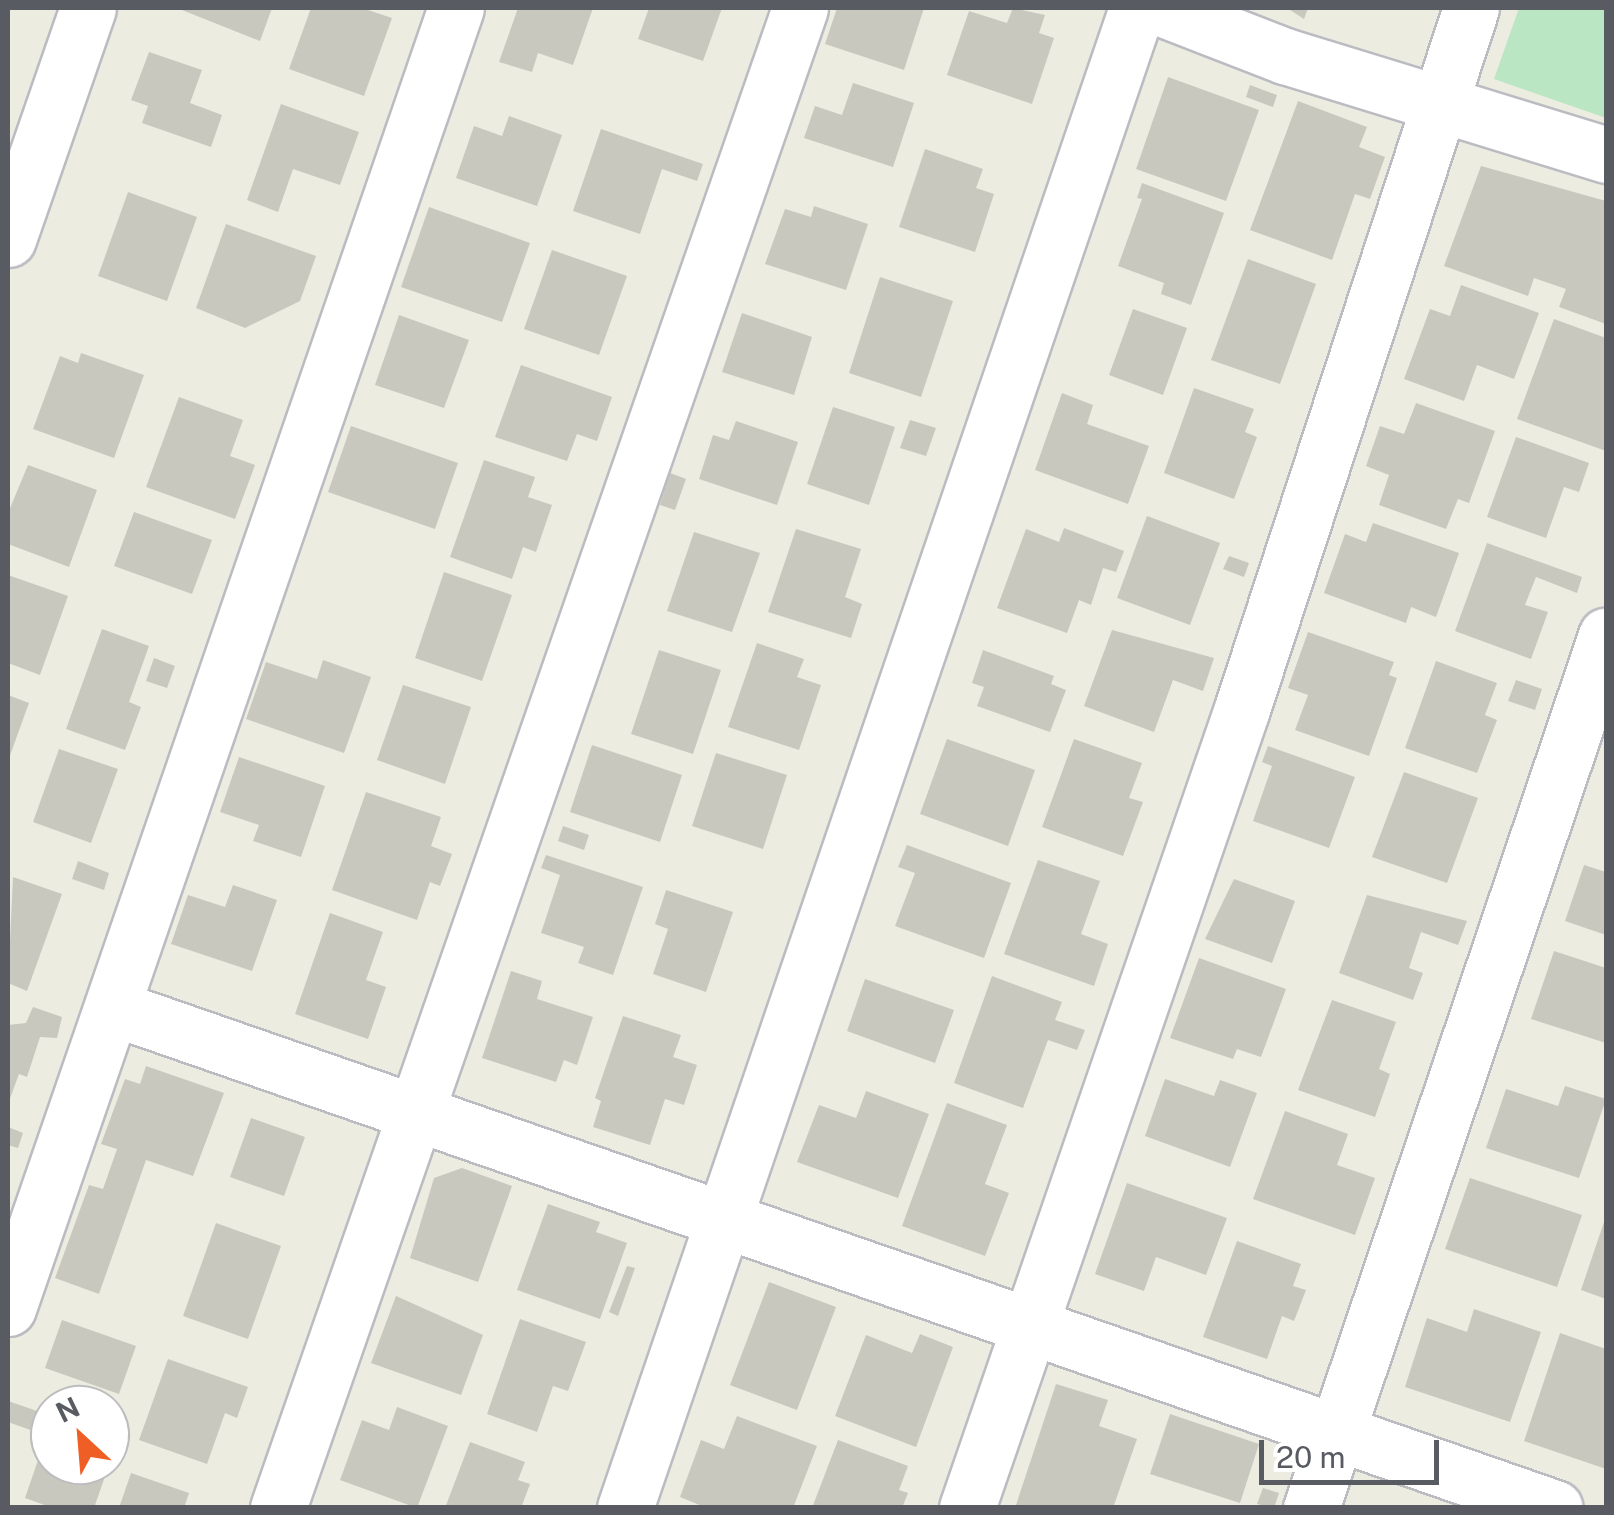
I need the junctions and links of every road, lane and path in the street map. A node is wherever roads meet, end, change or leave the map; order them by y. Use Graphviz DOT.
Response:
graph roads {
  1 [pos="88,8"];
  2 [pos="456,8"];
  3 [pos="800,8"];
  4 [pos="1136,8"];
  5 [pos="1162,8"];
  6 [pos="1471,8"];
  7 [pos="1436,105"];
  8 [pos="1606,155"];
  9 [pos="8,239"];
  10 [pos="1606,636"];
  11 [pos="114,1008"];
  12 [pos="416,1114"];
  13 [pos="724,1218"];
  14 [pos="8,1308"];
  15 [pos="1034,1322"];
  16 [pos="1338,1428"];
  17 [pos="278,1508"];
  18 [pos="625,1508"];
  19 [pos="967,1508"];
  20 [pos="1312,1508"];
  21 [pos="1555,1508"];
  1 -- 9 [label="street"];
  2 -- 11 [label="street"];
  3 -- 12 [label="street"];
  4 -- 13 [label="street"];
  5 -- 7 [label="street"];
  6 -- 7 [label="street"];
  7 -- 8 [label="street"];
  7 -- 15 [label="street"];
  10 -- 16 [label="street"];
  11 -- 12 [label="street"];
  11 -- 14 [label="street"];
  12 -- 13 [label="street"];
  12 -- 17 [label="street"];
  13 -- 15 [label="street"];
  13 -- 18 [label="street"];
  15 -- 16 [label="street"];
  15 -- 19 [label="street"];
  16 -- 20 [label="street"];
  16 -- 21 [label="street"];
}
